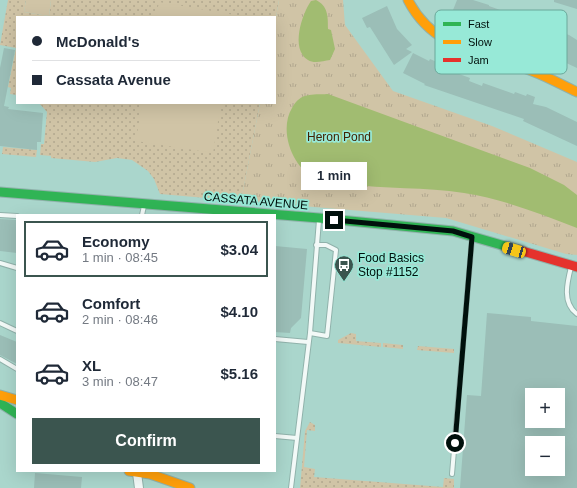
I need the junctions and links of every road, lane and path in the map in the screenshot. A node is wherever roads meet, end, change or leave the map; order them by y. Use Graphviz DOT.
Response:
graph roads {
  1 [pos="408,0"];
  2 [pos="435,33"];
  3 [pos="537,74"];
  4 [pos="577,92"];
  5 [pos="0,192"];
  6 [pos="144,203"];
  7 [pos="0,214"];
  8 [pos="142,214"];
  9 [pos="272,214"];
  10 [pos="276,214"];
  11 [pos="16,216"];
  12 [pos="319,218"];
  13 [pos="472,237"];
  14 [pos="316,245"];
  15 [pos="0,263"];
  16 [pos="574,267"];
  17 [pos="16,268"];
  18 [pos="577,314"];
  19 [pos="0,323"];
  20 [pos="16,331"];
  21 [pos="310,333"];
  22 [pos="276,339"];
  23 [pos="308,342"];
  24 [pos="0,359"];
  25 [pos="16,368"];
  26 [pos="0,395"];
  27 [pos="16,400"];
  28 [pos="0,403"];
  29 [pos="16,413"];
  30 [pos="276,436"];
  31 [pos="297,438"];
  32 [pos="133,472"];
  33 [pos="148,472"];
  34 [pos="452,474"];
  35 [pos="139,488"];
  36 [pos="187,488"];
  37 [pos="291,488"];
  1 -- 2 [label="street"];
  3 -- 4 [label="street"];
  5 -- 6 [label="street, CASSATA AVENUE"];
  6 -- 8 [label="lane"];
  6 -- 9 [label="street, CASSATA AVENUE"];
  7 -- 11 [label="lane"];
  10 -- 12 [label="street, CASSATA AVENUE"];
  12 -- 13 [label="street, CASSATA AVENUE"];
  12 -- 14 [label="lane"];
  13 -- 16 [label="street, CASSATA AVENUE"];
  13 -- 34 [label="lane"];
  14 -- 21 [label="lane"];
  14 -- 21 [label="lane"];
  15 -- 17 [label="lane"];
  16 -- 18 [label="lane"];
  19 -- 20 [label="lane"];
  21 -- 23 [label="lane"];
  22 -- 23 [label="lane"];
  23 -- 31 [label="lane"];
  24 -- 25 [label="lane"];
  26 -- 27 [label="street"];
  28 -- 29 [label="street"];
  30 -- 31 [label="lane"];
  31 -- 37 [label="lane"];
  32 -- 33 [label="street"];
  32 -- 35 [label="street"];
  33 -- 36 [label="street"];
}
